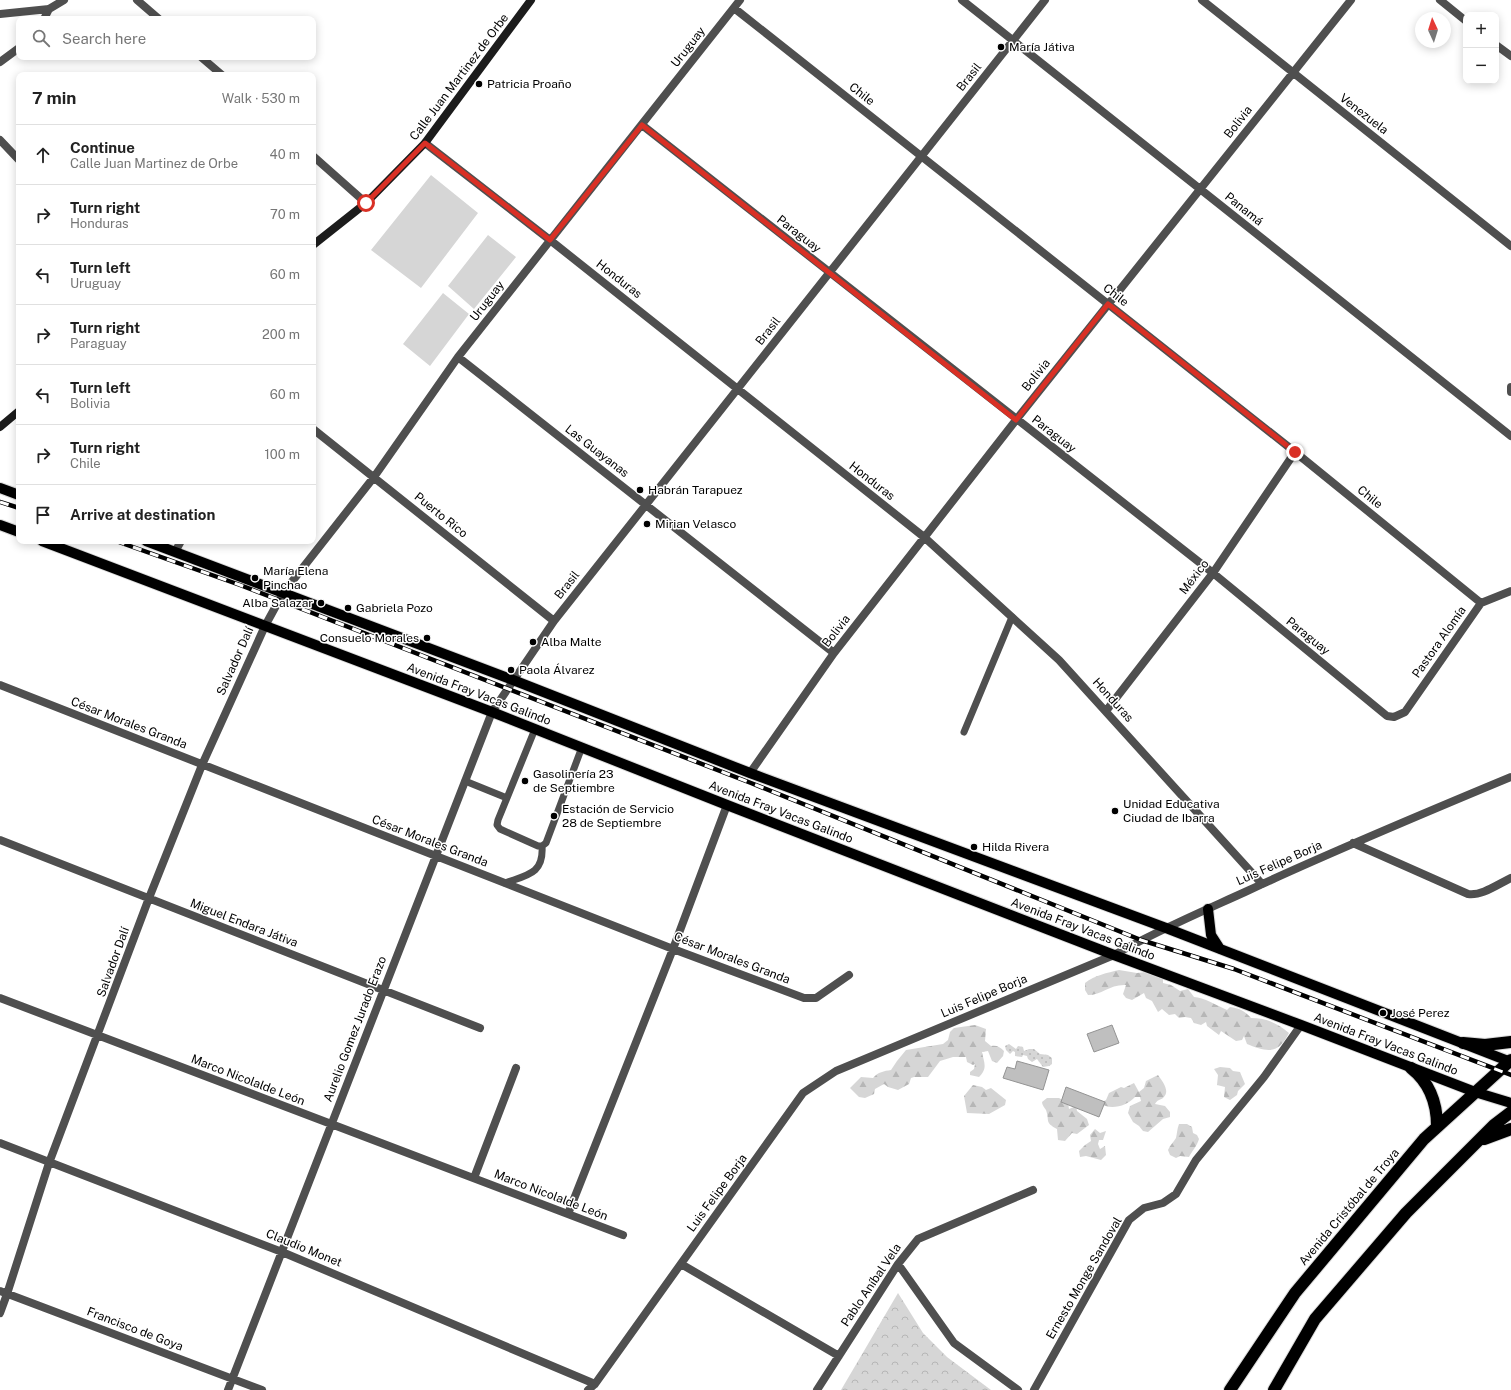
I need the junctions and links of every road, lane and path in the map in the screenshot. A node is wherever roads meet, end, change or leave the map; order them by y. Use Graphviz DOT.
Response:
graph roads {
  1 [pos="64,0"];
  2 [pos="137,0"];
  3 [pos="532,0"];
  4 [pos="740,0"];
  5 [pos="962,0"];
  6 [pos="1045,0"];
  7 [pos="1202,0"];
  8 [pos="1351,0"];
  9 [pos="1440,0"];
  10 [pos="734,8"];
  11 [pos="49,9"];
  12 [pos="0,14"];
  13 [pos="46,16"];
  14 [pos="155,16"];
  15 [pos="1463,19"];
  16 [pos="1013,41"];
  17 [pos="1499,47"];
  18 [pos="16,50"];
  19 [pos="1511,56"];
  20 [pos="204,60"];
  21 [pos="0,62"];
  22 [pos="218,72"];
  23 [pos="1292,73"];
  24 [pos="642,125"];
  25 [pos="0,140"];
  26 [pos="425,143"];
  27 [pos="921,156"];
  28 [pos="16,157"];
  29 [pos="316,159"];
  30 [pos="1200,189"];
  31 [pos="366,203"];
  32 [pos="550,240"];
  33 [pos="316,243"];
  34 [pos="1511,246"];
  35 [pos="829,272"];
  36 [pos="1108,304"];
  37 [pos="458,357"];
  38 [pos="1511,388"];
  39 [pos="737,389"];
  40 [pos="1511,392"];
  41 [pos="16,414"];
  42 [pos="1016,420"];
  43 [pos="0,427"];
  44 [pos="316,431"];
  45 [pos="1511,436"];
  46 [pos="1295,452"];
  47 [pos="374,477"];
  48 [pos="0,488"];
  49 [pos="16,494"];
  50 [pos="646,505"];
  51 [pos="0,525"];
  52 [pos="16,531"];
  53 [pos="924,537"];
  54 [pos="50,544"];
  55 [pos="154,544"];
  56 [pos="180,544"];
  57 [pos="175,552"];
  58 [pos="1213,573"];
  59 [pos="1511,590"];
  60 [pos="283,593"];
  61 [pos="1481,603"];
  62 [pos="1012,617"];
  63 [pos="554,621"];
  64 [pos="264,626"];
  65 [pos="834,653"];
  66 [pos="513,680"];
  67 [pos="0,685"];
  68 [pos="1106,711"];
  69 [pos="492,712"];
  70 [pos="1394,717"];
  71 [pos="535,729"];
  72 [pos="964,732"];
  73 [pos="582,747"];
  74 [pos="202,764"];
  75 [pos="750,773"];
  76 [pos="1511,777"];
  77 [pos="465,781"];
  78 [pos="507,798"];
  79 [pos="727,806"];
  80 [pos="0,840"];
  81 [pos="1353,843"];
  82 [pos="542,846"];
  83 [pos="435,856"];
  84 [pos="1511,878"];
  85 [pos="505,883"];
  86 [pos="1262,884"];
  87 [pos="149,898"];
  88 [pos="1208,908"];
  89 [pos="1166,928"];
  90 [pos="674,949"];
  91 [pos="1220,949"];
  92 [pos="1114,955"];
  93 [pos="849,975"];
  94 [pos="383,990"];
  95 [pos="0,998"];
  96 [pos="1301,1025"];
  97 [pos="480,1028"];
  98 [pos="98,1035"];
  99 [pos="1511,1042"];
  100 [pos="1462,1043"];
  101 [pos="1510,1061"];
  102 [pos="516,1068"];
  103 [pos="1411,1068"];
  104 [pos="1475,1092"];
  105 [pos="1511,1103"];
  106 [pos="1511,1112"];
  107 [pos="331,1124"];
  108 [pos="1437,1126"];
  109 [pos="1511,1129"];
  110 [pos="1478,1142"];
  111 [pos="0,1143"];
  112 [pos="49,1163"];
  113 [pos="474,1178"];
  114 [pos="1033,1190"];
  115 [pos="568,1214"];
  116 [pos="623,1235"];
  117 [pos="282,1252"];
  118 [pos="681,1264"];
  119 [pos="898,1264"];
  120 [pos="4,1292"];
  121 [pos="0,1313"];
  122 [pos="838,1356"];
  123 [pos="233,1378"];
  124 [pos="592,1387"];
  125 [pos="228,1390"];
  126 [pos="262,1390"];
  127 [pos="817,1390"];
  128 [pos="1018,1390"];
  129 [pos="1034,1390"];
  130 [pos="1230,1390"];
  131 [pos="1274,1390"];
  1 -- 11 [label="street"];
  2 -- 14 [label="street"];
  3 -- 26 [label="street, Calle Juan Martinez de Orbe"];
  4 -- 10 [label="street, Uruguay"];
  5 -- 16 [label="street, Panamá"];
  6 -- 16 [label="street, Brasil"];
  7 -- 23 [label="street, Venezuela"];
  8 -- 23 [label="street, Bolivia"];
  9 -- 15 [label="street"];
  10 -- 24 [label="street, Uruguay"];
  10 -- 27 [label="street, Chile"];
  11 -- 12 [label="street"];
  11 -- 13 [label="street"];
  16 -- 27 [label="street, Brasil"];
  16 -- 30 [label="street, Panamá"];
  17 -- 19 [label="street"];
  18 -- 21 [label="street"];
  20 -- 22 [label="street"];
  23 -- 30 [label="street, Bolivia"];
  23 -- 34 [label="street, Venezuela"];
  24 -- 32 [label="street, Uruguay"];
  24 -- 35 [label="street, Paraguay"];
  25 -- 28 [label="street"];
  26 -- 31 [label="street, Calle Juan Martinez de Orbe"];
  26 -- 32 [label="street, Honduras"];
  27 -- 35 [label="street, Brasil"];
  27 -- 36 [label="street, Chile"];
  29 -- 31 [label="street"];
  30 -- 36 [label="street, Bolivia"];
  30 -- 45 [label="street, Panamá"];
  31 -- 33 [label="street, Calle Juan Martinez de Orbe"];
  32 -- 37 [label="street, Uruguay"];
  32 -- 39 [label="street, Honduras"];
  35 -- 39 [label="street, Brasil"];
  35 -- 42 [label="street, Paraguay"];
  36 -- 42 [label="street, Bolivia"];
  36 -- 46 [label="street, Chile"];
  37 -- 47 [label="street, Uruguay"];
  37 -- 50 [label="street, Las Guayanas"];
  38 -- 40 [label="street"];
  39 -- 50 [label="street, Brasil"];
  39 -- 53 [label="street, Honduras"];
  41 -- 43 [label="street"];
  42 -- 53 [label="street, Bolivia"];
  42 -- 58 [label="street, Paraguay"];
  44 -- 47 [label="street, Puerto Rico"];
  46 -- 58 [label="street, México"];
  46 -- 61 [label="street, Chile"];
  47 -- 60 [label="street, Uruguay"];
  47 -- 63 [label="street, Puerto Rico"];
  48 -- 49 [label="main road"];
  50 -- 63 [label="street, Brasil"];
  50 -- 65 [label="street, Las Guayanas"];
  51 -- 52 [label="main road"];
  53 -- 62 [label="street, Honduras"];
  53 -- 65 [label="street, Bolivia"];
  54 -- 64 [label="main road, Avenida Fray Vacas Galindo"];
  55 -- 57 [label="main road, Avenida Fray Vacas Galindo"];
  56 -- 57 [label="street"];
  57 -- 60 [label="main road, Avenida Fray Vacas Galindo"];
  58 -- 68 [label="street, México"];
  58 -- 70 [label="street, Paraguay"];
  59 -- 61 [label="street, Pastora Alomía"];
  60 -- 64 [label="street, Uruguay"];
  60 -- 66 [label="main road, Avenida Fray Vacas Galindo"];
  61 -- 70 [label="street, Pastora Alomía"];
  62 -- 68 [label="street, Honduras"];
  62 -- 72 [label="lane"];
  63 -- 66 [label="street, Brasil"];
  64 -- 69 [label="main road, Avenida Fray Vacas Galindo"];
  64 -- 74 [label="street, Salvador Dalí"];
  65 -- 75 [label="street, Bolivia"];
  66 -- 69 [label="street, Aurelio Gomez Jurado Erazo"];
  66 -- 75 [label="main road, Avenida Fray Vacas Galindo"];
  67 -- 74 [label="street, César Morales Granda"];
  68 -- 86 [label="street, Honduras"];
  69 -- 71 [label="main road, Avenida Fray Vacas Galindo"];
  69 -- 77 [label="street, Aurelio Gomez Jurado Erazo"];
  71 -- 73 [label="main road, Avenida Fray Vacas Galindo"];
  71 -- 78 [label="lane"];
  73 -- 79 [label="main road, Avenida Fray Vacas Galindo"];
  73 -- 82 [label="lane"];
  74 -- 83 [label="street, César Morales Granda"];
  74 -- 87 [label="street, Salvador Dalí"];
  75 -- 89 [label="main road, Avenida Fray Vacas Galindo"];
  76 -- 81 [label="street, Luis Felipe Borja"];
  77 -- 78 [label="lane"];
  77 -- 83 [label="street, Aurelio Gomez Jurado Erazo"];
  78 -- 82 [label="lane"];
  79 -- 90 [label="street"];
  79 -- 92 [label="main road, Avenida Fray Vacas Galindo"];
  80 -- 87 [label="street, Miguel Endara Játiva"];
  81 -- 84 [label="street"];
  81 -- 86 [label="street, Luis Felipe Borja"];
  82 -- 85 [label="lane"];
  83 -- 85 [label="street, César Morales Granda"];
  83 -- 94 [label="street, Aurelio Gomez Jurado Erazo"];
  85 -- 90 [label="street, César Morales Granda"];
  86 -- 88 [label="street, Luis Felipe Borja"];
  87 -- 94 [label="street, Miguel Endara Játiva"];
  87 -- 98 [label="street, Salvador Dalí"];
  88 -- 89 [label="street, Luis Felipe Borja"];
  88 -- 91 [label="main road"];
  89 -- 91 [label="main road, Avenida Fray Vacas Galindo"];
  89 -- 92 [label="street, Luis Felipe Borja"];
  90 -- 93 [label="street, César Morales Granda"];
  90 -- 115 [label="street"];
  91 -- 100 [label="main road, Avenida Fray Vacas Galindo"];
  92 -- 96 [label="main road, Avenida Fray Vacas Galindo"];
  92 -- 118 [label="street, Luis Felipe Borja"];
  94 -- 97 [label="street, Miguel Endara Játiva"];
  94 -- 107 [label="street, Aurelio Gomez Jurado Erazo"];
  95 -- 98 [label="street, Marco Nicolalde León"];
  96 -- 103 [label="main road, Avenida Fray Vacas Galindo"];
  96 -- 129 [label="street, Ernesto Monge Sandoval"];
  98 -- 107 [label="street, Marco Nicolalde León"];
  98 -- 112 [label="street, Salvador Dalí"];
  99 -- 100 [label="highway"];
  100 -- 101 [label="main road, Avenida Fray Vacas Galindo"];
  101 -- 104 [label="highway, Avenida Cristóbal de Troya"];
  102 -- 113 [label="street"];
  103 -- 104 [label="main road, Avenida Fray Vacas Galindo"];
  103 -- 108 [label="highway"];
  104 -- 105 [label="main road, Avenida Fray Vacas Galindo"];
  104 -- 108 [label="highway, Avenida Cristóbal de Troya"];
  106 -- 110 [label="highway"];
  107 -- 113 [label="street, Marco Nicolalde León"];
  107 -- 117 [label="street, Aurelio Gomez Jurado Erazo"];
  108 -- 130 [label="highway, Avenida Cristóbal de Troya"];
  109 -- 110 [label="highway"];
  110 -- 131 [label="highway"];
  111 -- 112 [label="street, Claudio Monet"];
  112 -- 117 [label="street, Claudio Monet"];
  112 -- 120 [label="street, Salvador Dalí"];
  113 -- 115 [label="street, Marco Nicolalde León"];
  114 -- 119 [label="street, Pablo Aníbal Vela"];
  115 -- 116 [label="street, Marco Nicolalde León"];
  117 -- 123 [label="street, Aurelio Gomez Jurado Erazo"];
  117 -- 124 [label="street, Claudio Monet"];
  118 -- 122 [label="street"];
  118 -- 124 [label="street, Luis Felipe Borja"];
  119 -- 122 [label="street, Pablo Aníbal Vela"];
  119 -- 128 [label="street"];
  120 -- 121 [label="street, Salvador Dalí"];
  120 -- 123 [label="street, Francisco de Goya"];
  122 -- 127 [label="street, Pablo Aníbal Vela"];
  123 -- 125 [label="street, Aurelio Gomez Jurado Erazo"];
  123 -- 126 [label="street, Francisco de Goya"];
}
